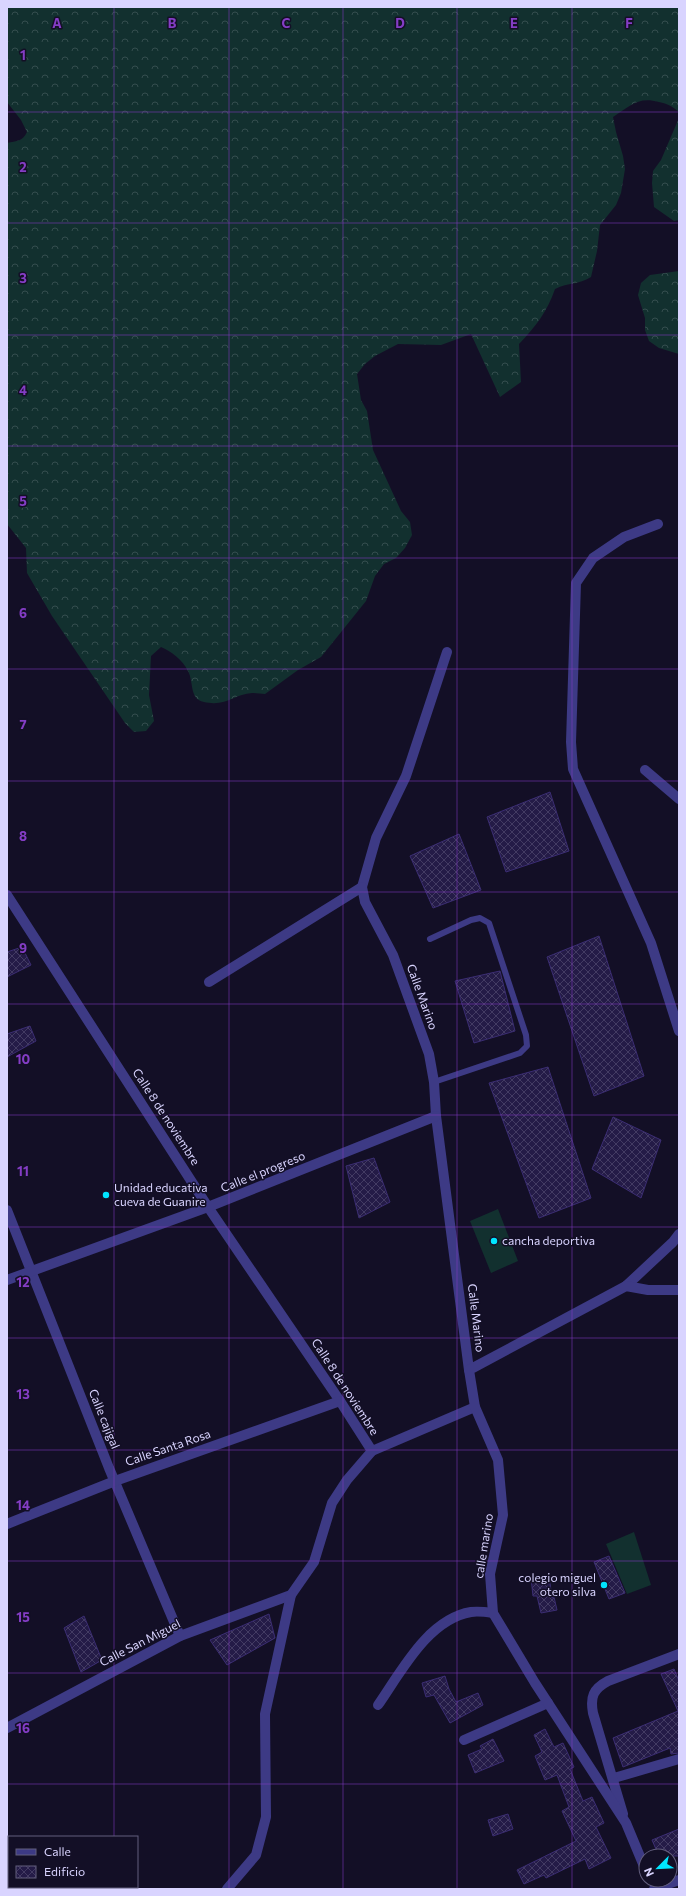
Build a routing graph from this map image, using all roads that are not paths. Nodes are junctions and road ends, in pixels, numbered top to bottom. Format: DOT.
graph roads {
  1 [pos="658,524"];
  2 [pos="447,652"];
  3 [pos="645,770"];
  4 [pos="679,799"];
  5 [pos="362,887"];
  6 [pos="7,895"];
  7 [pos="430,939"];
  8 [pos="209,982"];
  9 [pos="679,1031"];
  10 [pos="434,1082"];
  11 [pos="436,1116"];
  12 [pos="208,1207"];
  13 [pos="7,1210"];
  14 [pos="679,1234"];
  15 [pos="31,1271"];
  16 [pos="7,1280"];
  17 [pos="626,1286"];
  18 [pos="679,1290"];
  19 [pos="469,1370"];
  20 [pos="340,1401"];
  21 [pos="475,1407"];
  22 [pos="372,1451"];
  23 [pos="115,1481"];
  24 [pos="7,1524"];
  25 [pos="291,1595"];
  26 [pos="493,1613"];
  27 [pos="180,1636"];
  28 [pos="679,1654"];
  29 [pos="548,1703"];
  30 [pos="378,1705"];
  31 [pos="7,1728"];
  32 [pos="464,1740"];
  33 [pos="679,1759"];
  34 [pos="614,1778"];
  35 [pos="626,1823"];
  36 [pos="638,1852"];
  37 [pos="679,1880"];
  38 [pos="227,1889"];
  39 [pos="654,1889"];
  1 -- 9 [label="street"];
  2 -- 5 [label="street"];
  3 -- 4 [label="street"];
  5 -- 8 [label="street"];
  5 -- 10 [label="street, Calle Marino"];
  6 -- 12 [label="street, Calle 8 de noviembre"];
  7 -- 10 [label="lane"];
  10 -- 11 [label="street, Calle Marino"];
  11 -- 12 [label="street, Calle el progreso"];
  11 -- 19 [label="street, Calle Marino"];
  12 -- 15 [label="street, Calle el progreso"];
  12 -- 20 [label="street, Calle 8 de noviembre"];
  13 -- 15 [label="street, Calle cajigal"];
  14 -- 17 [label="street, calle marino"];
  15 -- 16 [label="street, Calle el progreso"];
  15 -- 23 [label="street, Calle cajigal"];
  17 -- 18 [label="street"];
  17 -- 19 [label="street, calle marino"];
  19 -- 21 [label="street, calle marino"];
  20 -- 22 [label="street, Calle 8 de noviembre"];
  20 -- 23 [label="street, Calle Santa Rosa"];
  21 -- 22 [label="street"];
  21 -- 26 [label="street, calle marino"];
  22 -- 25 [label="street"];
  23 -- 24 [label="street, Calle Santa Rosa"];
  23 -- 27 [label="street, Calle cajigal"];
  25 -- 27 [label="street, Calle San Miguel"];
  25 -- 38 [label="street"];
  26 -- 29 [label="street, calle marino"];
  26 -- 30 [label="street"];
  27 -- 31 [label="street, Calle San Miguel"];
  28 -- 34 [label="street"];
  29 -- 32 [label="street"];
  29 -- 35 [label="street, calle marino"];
  33 -- 34 [label="street"];
  34 -- 35 [label="street"];
  35 -- 36 [label="street, calle marino"];
  37 -- 39 [label="street"];
}
